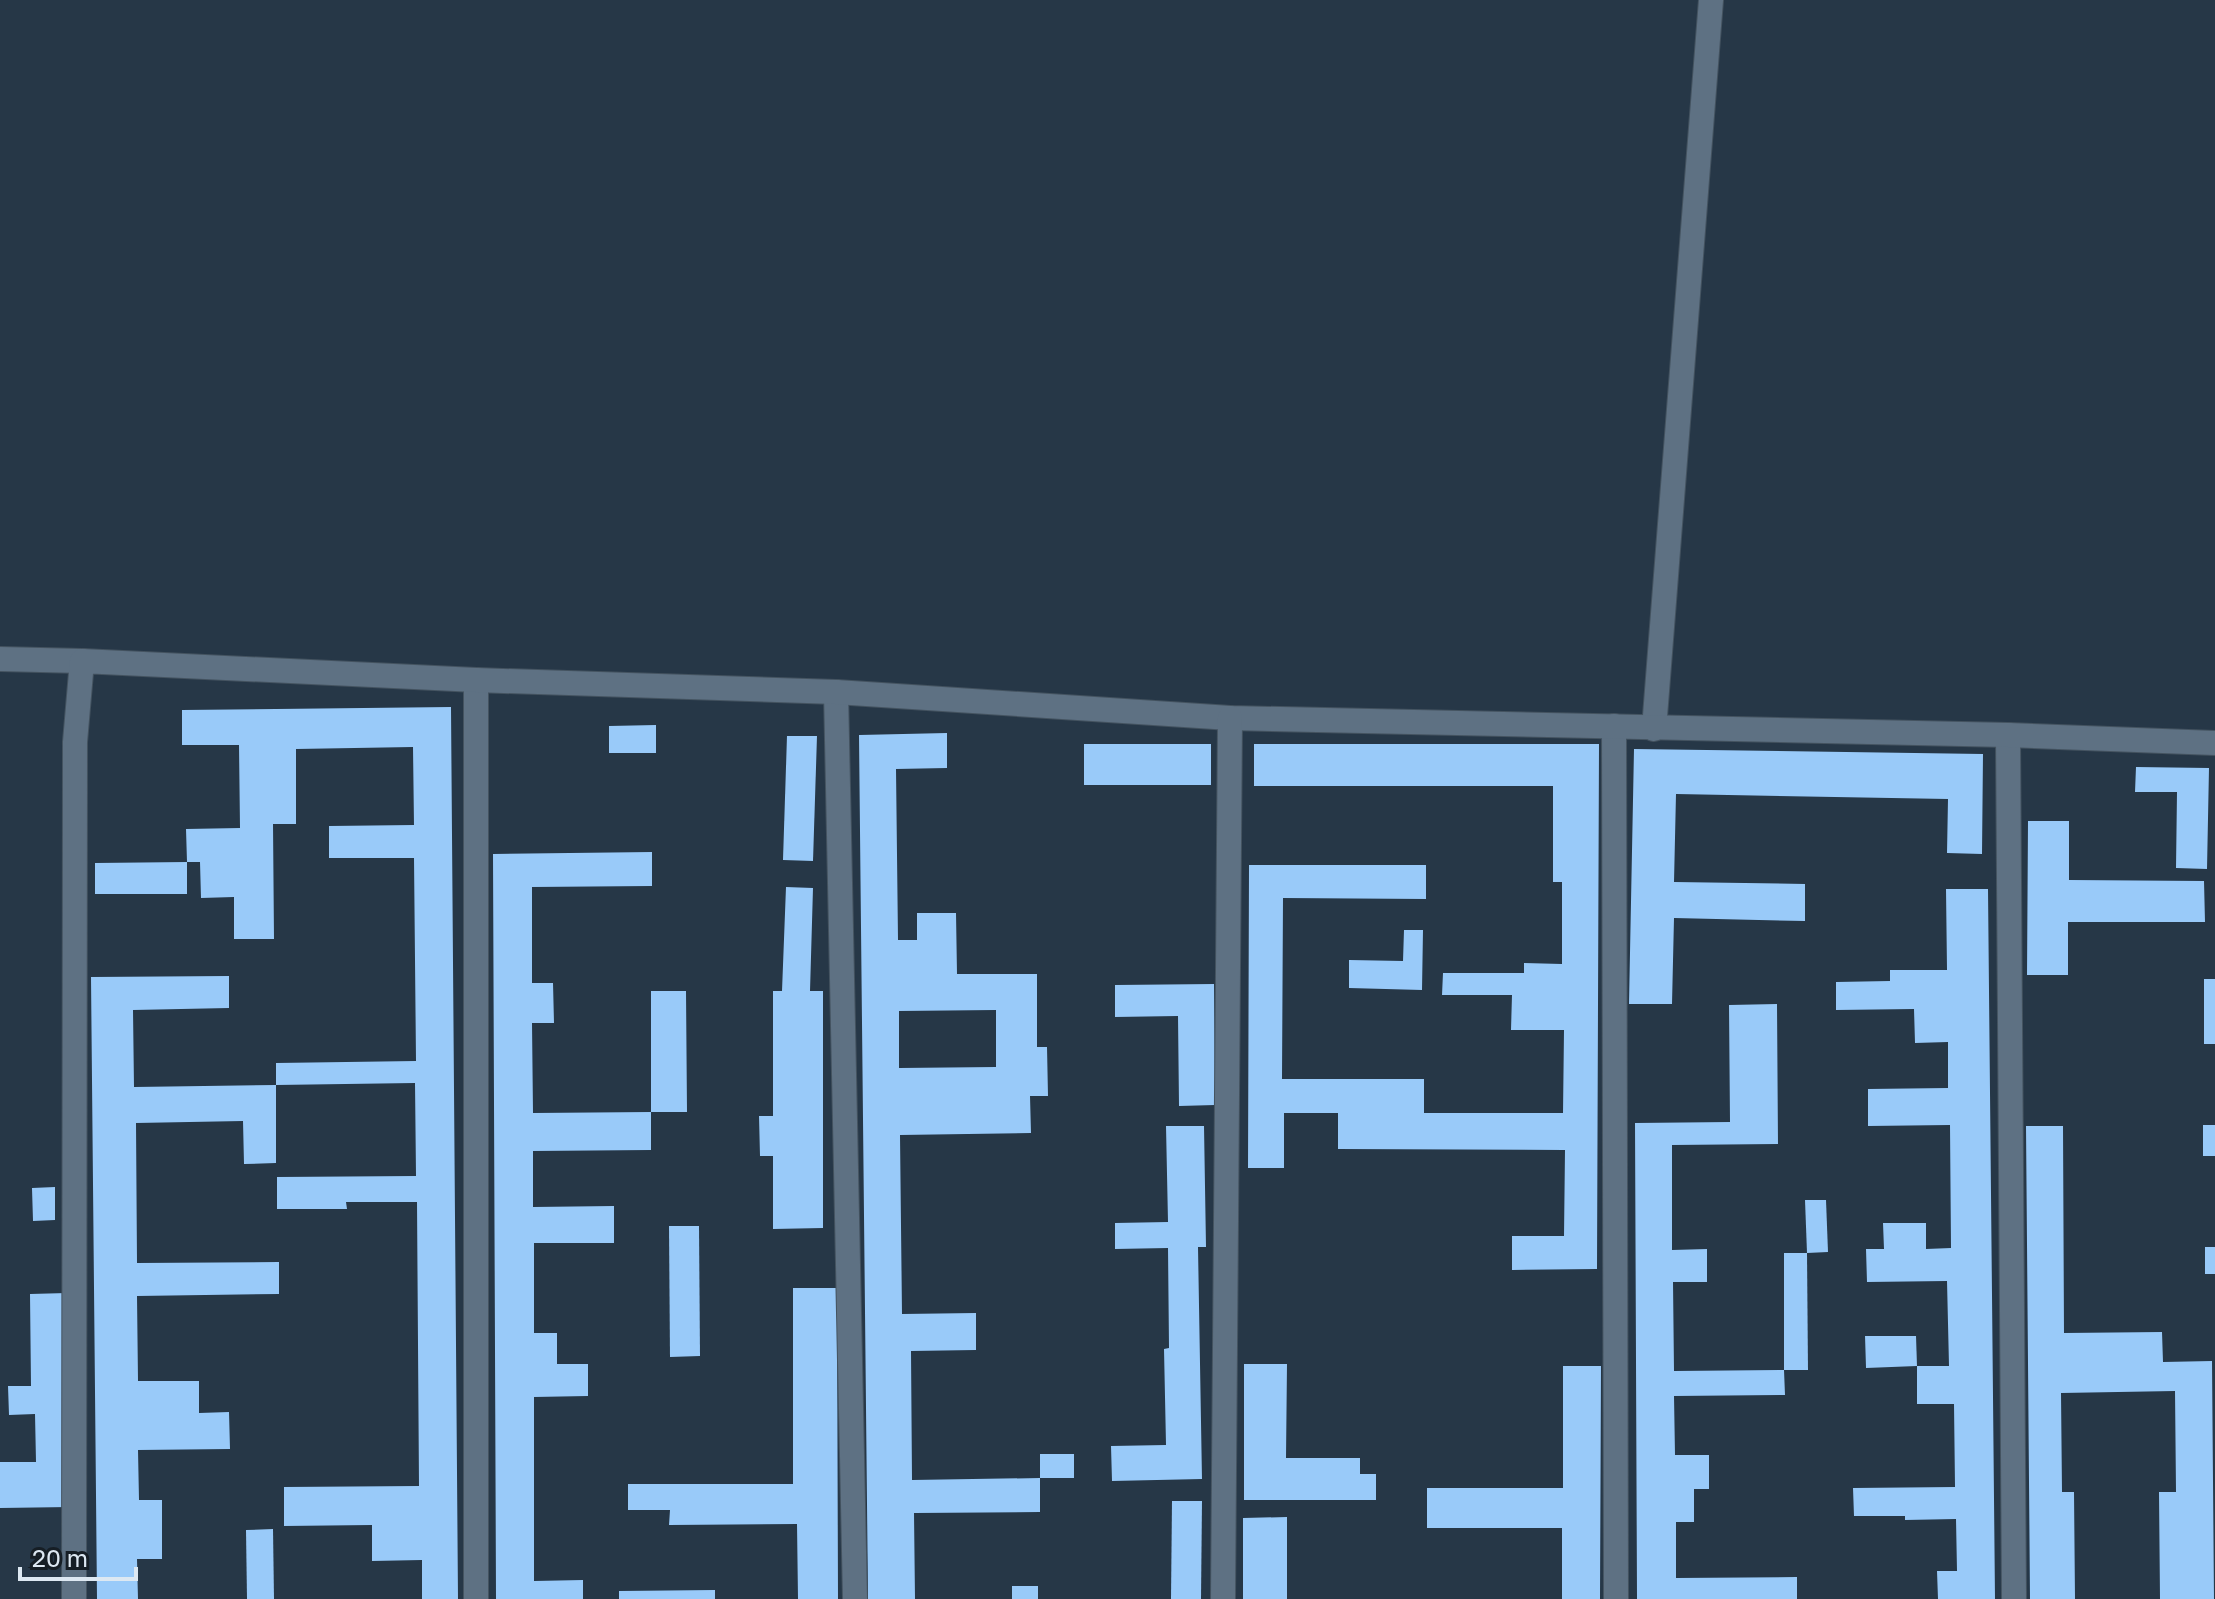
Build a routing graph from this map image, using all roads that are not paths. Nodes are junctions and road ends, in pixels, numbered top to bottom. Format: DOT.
graph roads {
  1 [pos="1711,0"];
  2 [pos="0,659"];
  3 [pos="82,661"];
  4 [pos="476,680"];
  5 [pos="836,692"];
  6 [pos="1230,718"];
  7 [pos="1614,726"];
  8 [pos="1654,729"];
  9 [pos="2008,735"];
  10 [pos="2215,743"];
  11 [pos="74,1599"];
  12 [pos="476,1599"];
  13 [pos="855,1599"];
  14 [pos="1223,1599"];
  15 [pos="1616,1599"];
  16 [pos="2014,1599"];
  1 -- 8 [label="street"];
  2 -- 3 [label="street"];
  3 -- 4 [label="street"];
  3 -- 11 [label="street"];
  4 -- 5 [label="street"];
  4 -- 12 [label="street"];
  5 -- 6 [label="street"];
  5 -- 13 [label="street"];
  6 -- 7 [label="street"];
  6 -- 14 [label="street"];
  7 -- 8 [label="street"];
  7 -- 15 [label="street"];
  8 -- 9 [label="street"];
  9 -- 10 [label="street"];
  9 -- 16 [label="street"];
}
